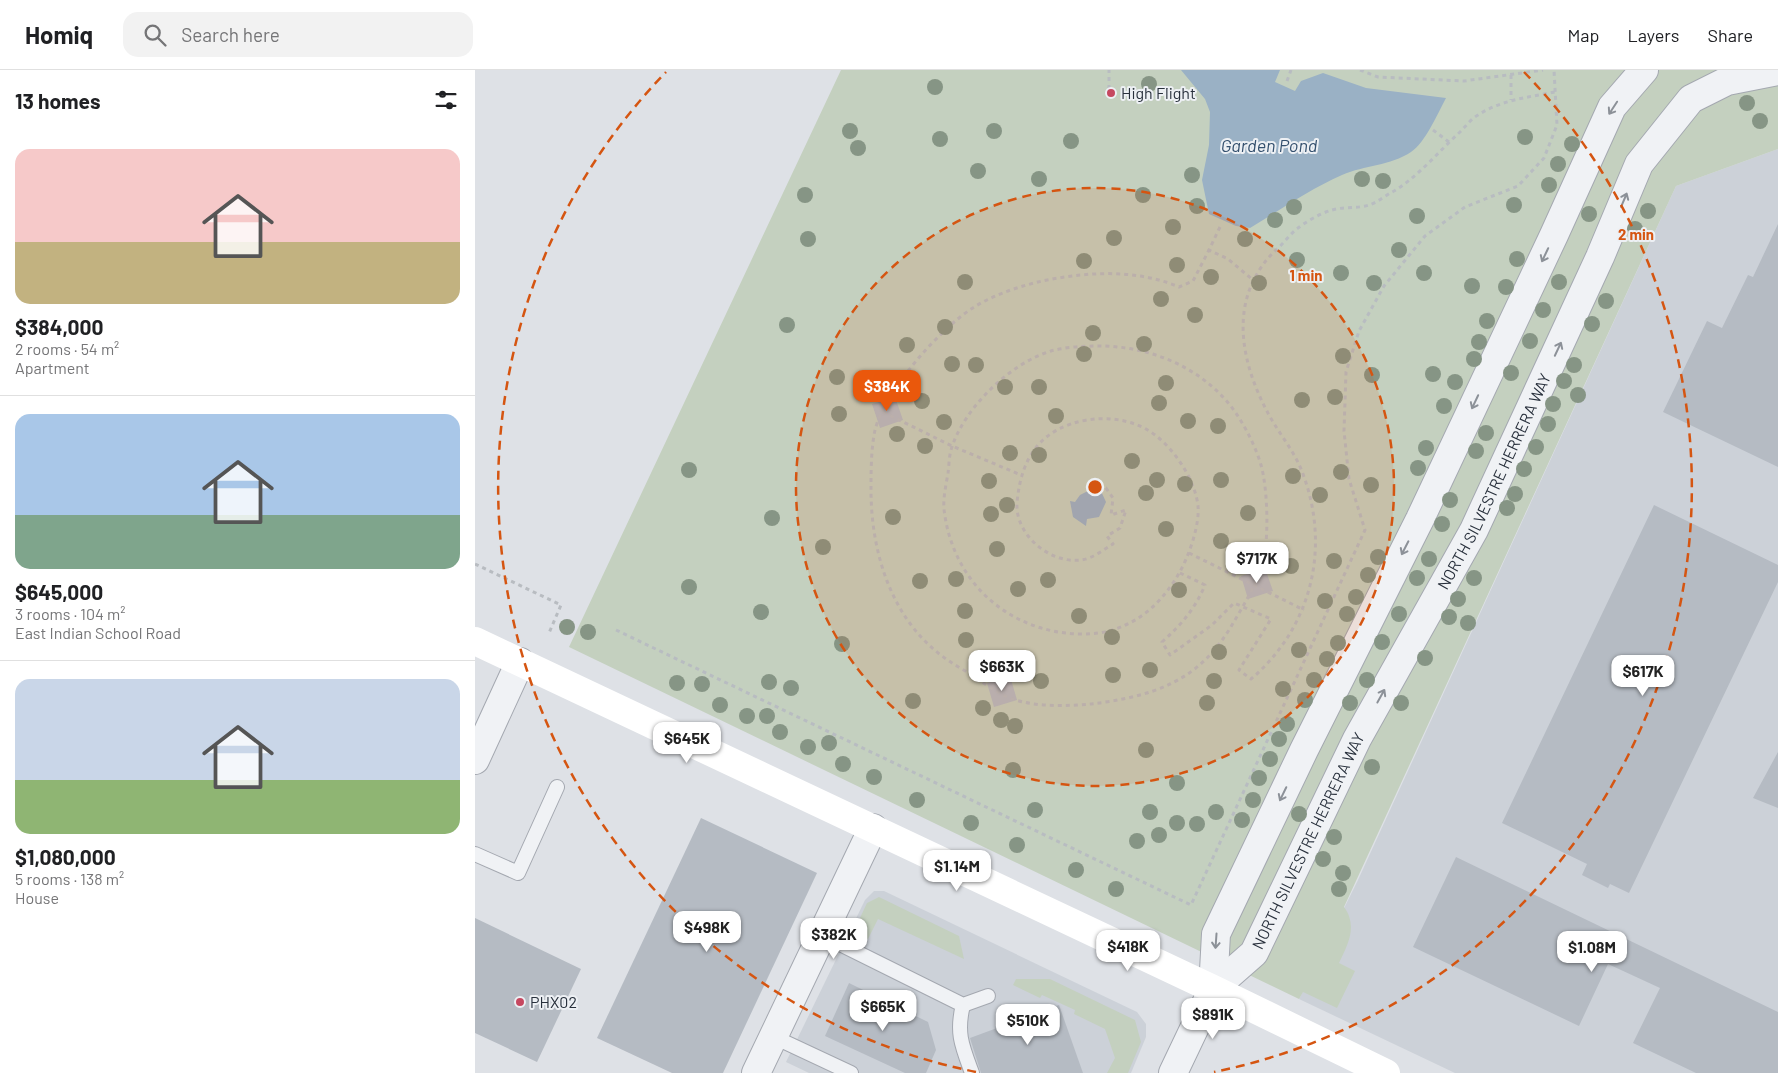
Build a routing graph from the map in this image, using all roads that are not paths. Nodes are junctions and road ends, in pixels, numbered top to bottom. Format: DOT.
graph roads {
  1 [pos="1643,70"];
  2 [pos="1778,70"];
  3 [pos="1725,75"];
  4 [pos="475,641"];
  5 [pos="520,662"];
  6 [pos="475,760"];
  7 [pos="557,787"];
  8 [pos="873,828"];
  9 [pos="475,854"];
  10 [pos="822,935"];
  11 [pos="1213,989"];
  12 [pos="988,996"];
  13 [pos="963,1005"];
  14 [pos="774,1037"];
  15 [pos="757,1073"];
  16 [pos="851,1073"];
  17 [pos="971,1073"];
  18 [pos="1173,1073"];
  19 [pos="1386,1073"];
  1 -- 11 [label="street, one-way"];
  2 -- 3 [label="street, NORTH SILVESTRE HERRERA WAY"];
  11 -- 3 [label="street, NORTH SILVESTRE HERRERA WAY, one-way"];
  4 -- 5 [label="main road"];
  5 -- 6 [label="street"];
  5 -- 8 [label="main road"];
  7 -- 9 [label="lane"];
  8 -- 10 [label="street"];
  8 -- 11 [label="main road"];
  10 -- 13 [label="lane"];
  10 -- 14 [label="street"];
  11 -- 18 [label="street"];
  11 -- 19 [label="main road"];
  12 -- 13 [label="lane"];
  13 -- 17 [label="lane"];
  14 -- 15 [label="street"];
  14 -- 16 [label="lane"];
}
